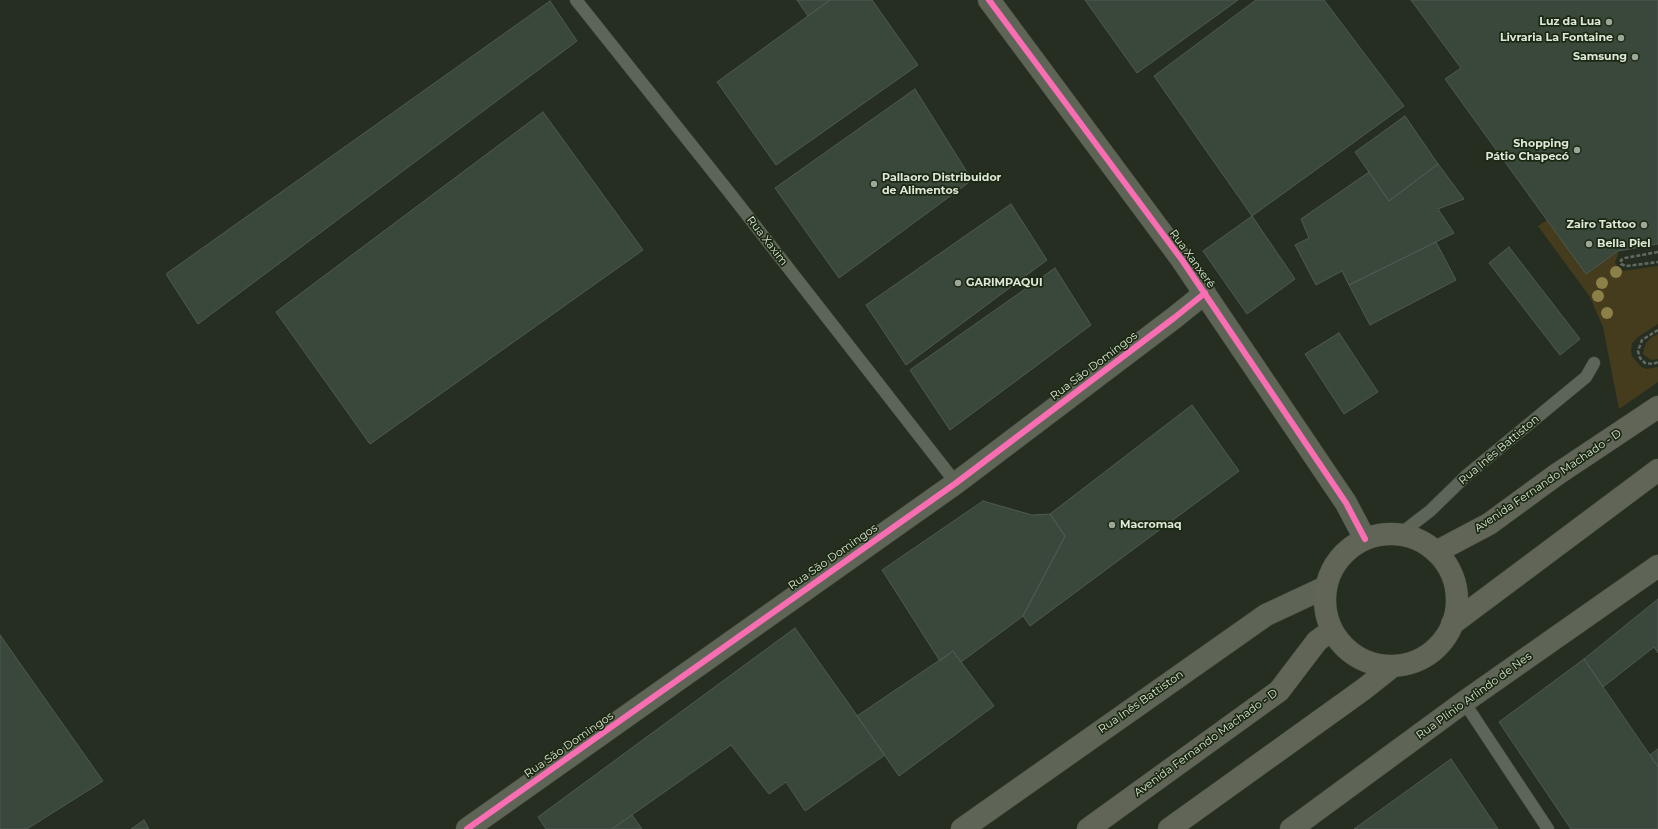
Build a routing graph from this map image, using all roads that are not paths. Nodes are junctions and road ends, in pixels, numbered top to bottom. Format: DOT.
graph roads {
  1 [pos="576,0"];
  2 [pos="989,0"];
  3 [pos="1205,293"];
  4 [pos="1594,363"];
  5 [pos="1658,407"];
  6 [pos="1658,470"];
  7 [pos="956,483"];
  8 [pos="1400,534"];
  9 [pos="1365,539"];
  10 [pos="1436,552"];
  11 [pos="1658,566"];
  12 [pos="1326,587"];
  13 [pos="1452,624"];
  14 [pos="1332,630"];
  15 [pos="1393,666"];
  16 [pos="1464,702"];
  17 [pos="467,829"];
  18 [pos="962,829"];
  19 [pos="1088,829"];
  20 [pos="1169,829"];
  21 [pos="1291,829"];
  22 [pos="1548,829"];
  1 -- 7 [label="lane, Rua Xaxim"];
  2 -- 3 [label="street, Rua Xanxerê"];
  3 -- 7 [label="street, Rua São Domingos"];
  3 -- 9 [label="street, Rua Xanxerê"];
  4 -- 8 [label="lane, Rua Inês Battiston"];
  5 -- 10 [label="main road, Avenida Fernando Machado - D"];
  6 -- 13 [label="main road"];
  7 -- 17 [label="street, Rua São Domingos"];
  8 -- 9 [label="main road"];
  8 -- 10 [label="main road"];
  9 -- 12 [label="main road"];
  10 -- 13 [label="main road"];
  11 -- 16 [label="street, Rua Plínio Arlindo de Nes"];
  12 -- 14 [label="main road"];
  12 -- 18 [label="street, Rua Inês Battiston"];
  13 -- 15 [label="main road"];
  14 -- 15 [label="main road"];
  14 -- 19 [label="main road, Avenida Fernando Machado - D"];
  15 -- 20 [label="main road"];
  16 -- 21 [label="street, Rua Plínio Arlindo de Nes"];
  16 -- 22 [label="lane"];
}
